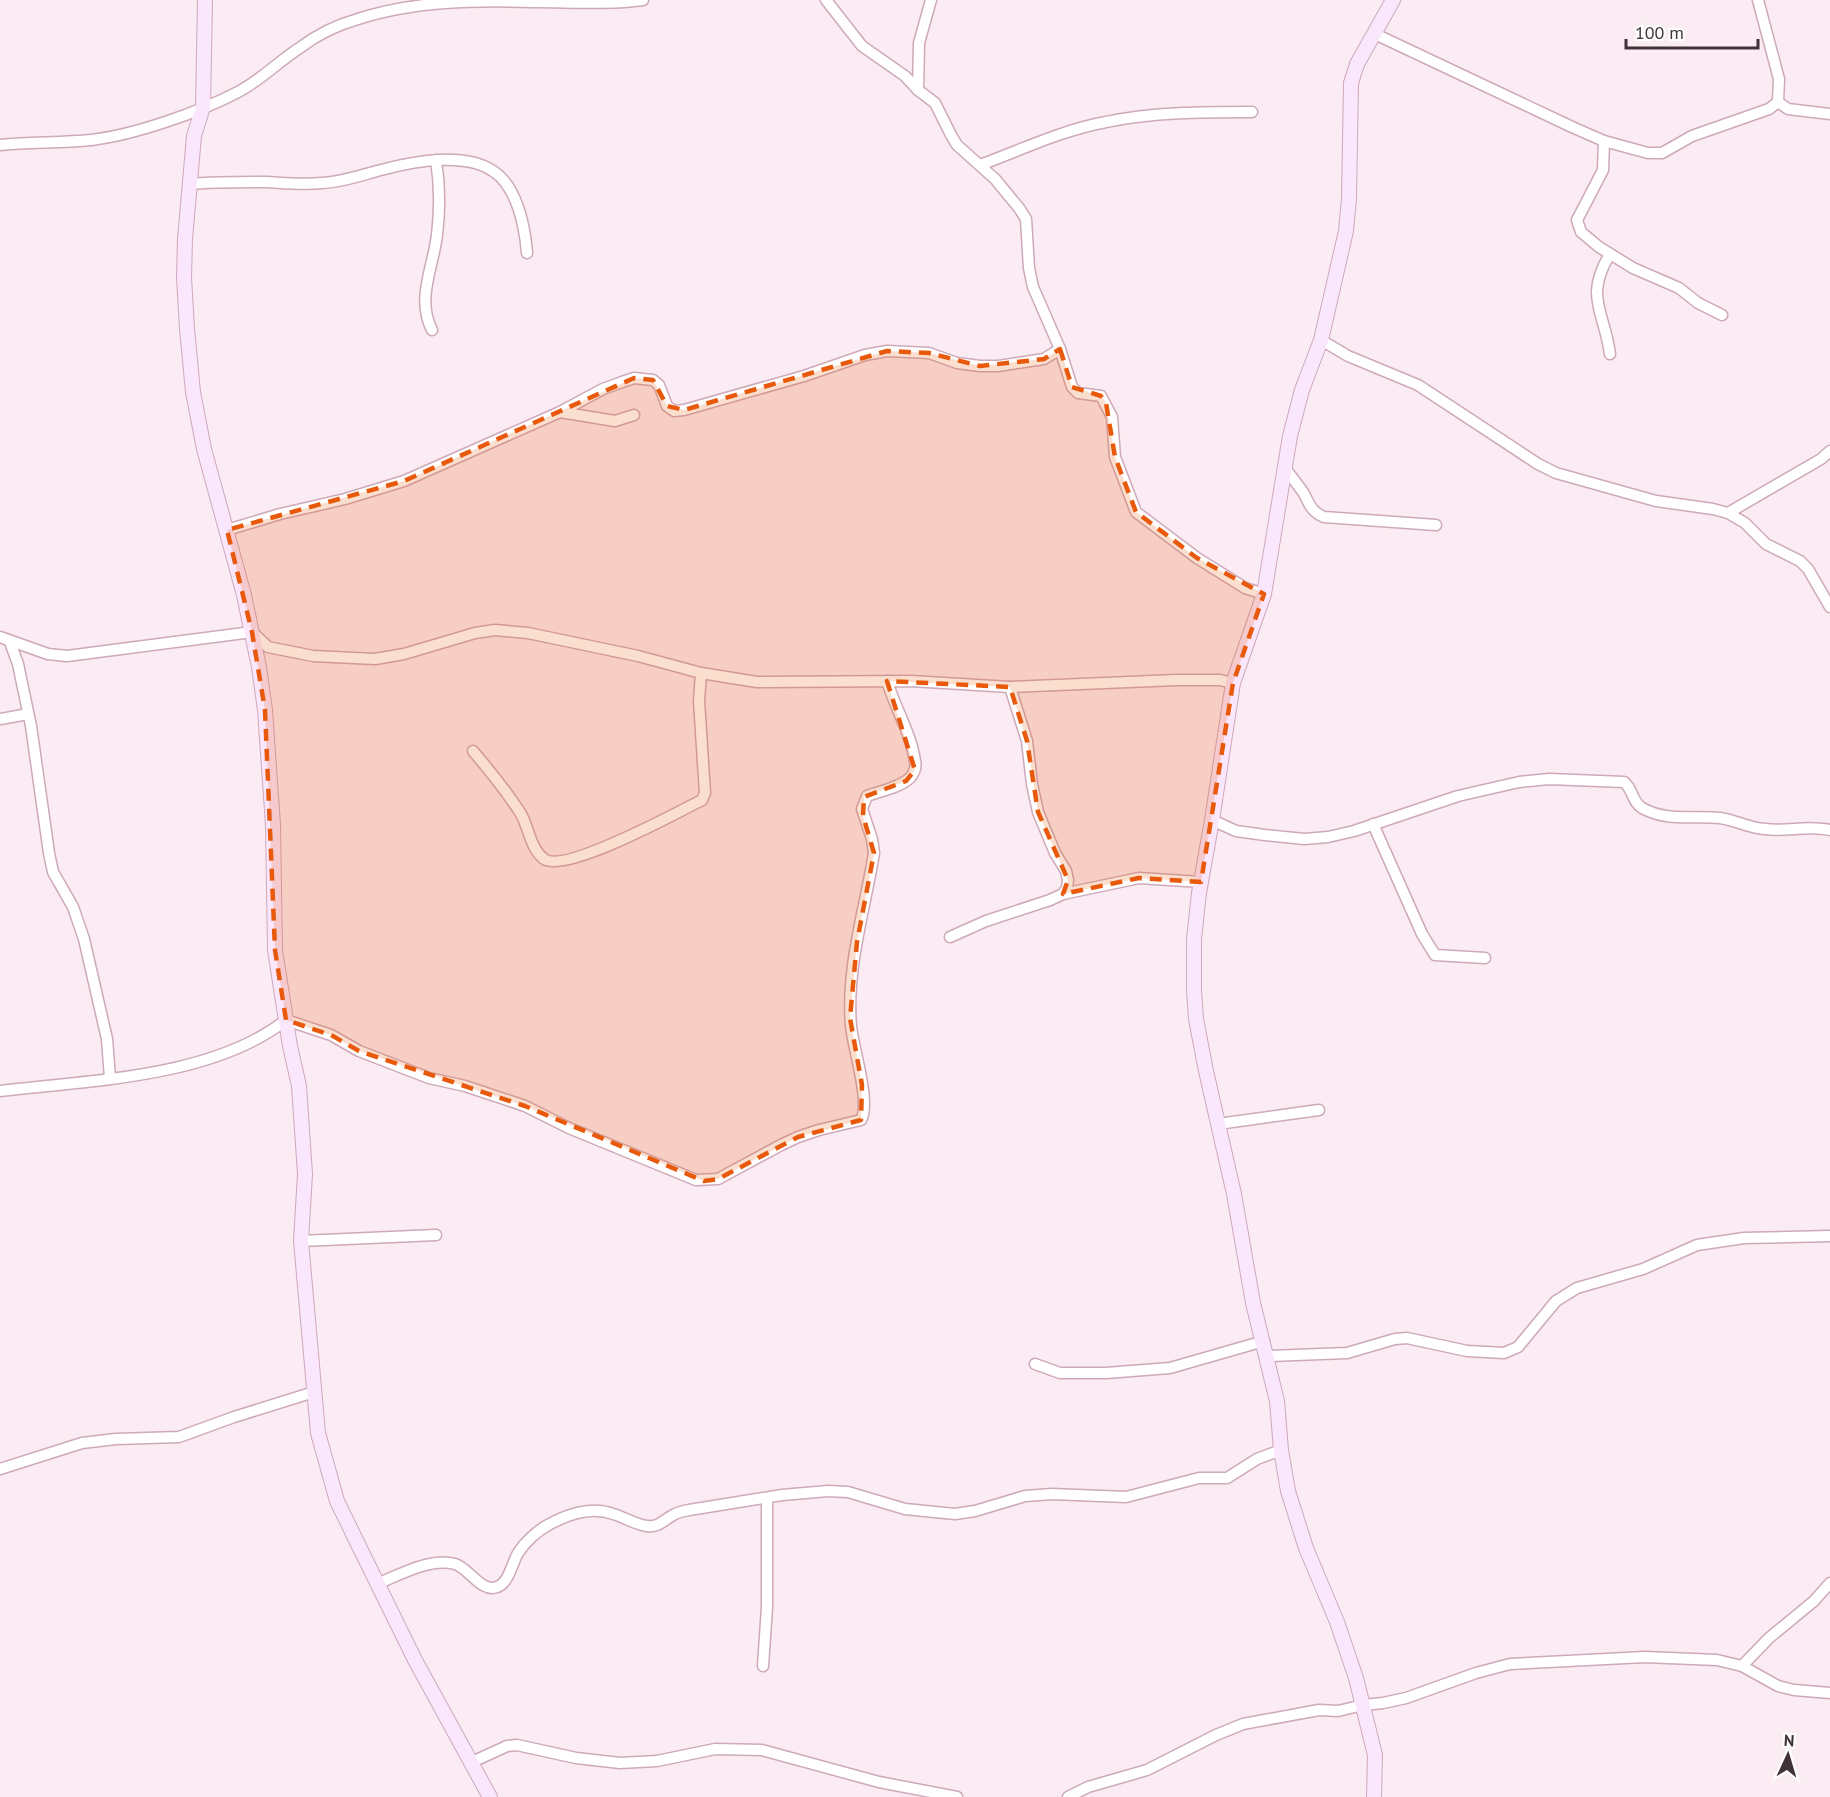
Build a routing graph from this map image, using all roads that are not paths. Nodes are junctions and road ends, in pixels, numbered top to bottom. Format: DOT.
graph roads {
  1 [pos="205,0"];
  2 [pos="643,0"];
  3 [pos="826,0"];
  4 [pos="931,0"];
  5 [pos="1393,0"];
  6 [pos="1758,0"];
  7 [pos="456,2"];
  8 [pos="1375,34"];
  9 [pos="918,90"];
  10 [pos="1778,102"];
  11 [pos="203,107"];
  12 [pos="1252,112"];
  13 [pos="1830,114"];
  14 [pos="1604,141"];
  15 [pos="0,145"];
  16 [pos="436,160"];
  17 [pos="980,165"];
  18 [pos="189,184"];
  19 [pos="527,253"];
  20 [pos="1610,254"];
  21 [pos="1722,315"];
  22 [pos="432,330"];
  23 [pos="1321,340"];
  24 [pos="1060,349"];
  25 [pos="1610,354"];
  26 [pos="560,412"];
  27 [pos="634,415"];
  28 [pos="1830,451"];
  29 [pos="1285,468"];
  30 [pos="1728,513"];
  31 [pos="1436,525"];
  32 [pos="226,530"];
  33 [pos="1264,594"];
  34 [pos="1830,607"];
  35 [pos="252,632"];
  36 [pos="5,640"];
  37 [pos="36,651"];
  38 [pos="18,664"];
  39 [pos="701,674"];
  40 [pos="887,681"];
  41 [pos="1233,683"];
  42 [pos="1010,687"];
  43 [pos="28,714"];
  44 [pos="0,719"];
  45 [pos="473,751"];
  46 [pos="1212,820"];
  47 [pos="1373,824"];
  48 [pos="1830,830"];
  49 [pos="1201,882"];
  50 [pos="1063,894"];
  51 [pos="950,937"];
  52 [pos="1485,958"];
  53 [pos="286,1020"];
  54 [pos="110,1078"];
  55 [pos="0,1091"];
  56 [pos="1319,1110"];
  57 [pos="1218,1124"];
  58 [pos="436,1235"];
  59 [pos="1830,1236"];
  60 [pos="301,1241"];
  61 [pos="1263,1341"];
  62 [pos="1268,1356"];
  63 [pos="1035,1365"];
  64 [pos="314,1392"];
  65 [pos="1281,1450"];
  66 [pos="0,1468"];
  67 [pos="766,1498"];
  68 [pos="1830,1583"];
  69 [pos="377,1584"];
  70 [pos="763,1666"];
  71 [pos="1742,1666"];
  72 [pos="1830,1693"];
  73 [pos="1363,1705"];
  74 [pos="472,1762"];
  75 [pos="952,1796"];
  76 [pos="490,1797"];
  77 [pos="1068,1797"];
  78 [pos="1374,1797"];
  1 -- 11 [label="street"];
  2 -- 7 [label="street"];
  3 -- 9 [label="street"];
  4 -- 9 [label="street"];
  5 -- 8 [label="street"];
  6 -- 10 [label="street"];
  7 -- 11 [label="street"];
  8 -- 14 [label="street"];
  8 -- 23 [label="street"];
  9 -- 17 [label="street"];
  10 -- 13 [label="street"];
  10 -- 14 [label="street"];
  11 -- 15 [label="street"];
  11 -- 18 [label="street"];
  12 -- 17 [label="street"];
  14 -- 20 [label="street"];
  16 -- 18 [label="street"];
  16 -- 19 [label="street"];
  16 -- 22 [label="street"];
  17 -- 24 [label="street"];
  18 -- 32 [label="street"];
  20 -- 21 [label="street"];
  20 -- 25 [label="street"];
  23 -- 29 [label="street"];
  23 -- 30 [label="street"];
  24 -- 26 [label="street"];
  24 -- 33 [label="street"];
  26 -- 27 [label="street"];
  26 -- 32 [label="street"];
  28 -- 30 [label="street"];
  29 -- 31 [label="street"];
  29 -- 33 [label="street"];
  30 -- 34 [label="street"];
  32 -- 35 [label="street"];
  33 -- 41 [label="street"];
  35 -- 37 [label="street"];
  35 -- 39 [label="street"];
  35 -- 53 [label="street"];
  36 -- 37 [label="street"];
  36 -- 38 [label="street"];
  37 -- 38 [label="street"];
  38 -- 43 [label="street"];
  39 -- 40 [label="street"];
  39 -- 45 [label="street"];
  40 -- 42 [label="street"];
  40 -- 53 [label="street"];
  41 -- 42 [label="street"];
  41 -- 46 [label="street"];
  42 -- 50 [label="street"];
  43 -- 44 [label="street"];
  43 -- 54 [label="street"];
  46 -- 47 [label="street"];
  46 -- 49 [label="street"];
  47 -- 48 [label="street"];
  47 -- 52 [label="street"];
  49 -- 50 [label="street"];
  49 -- 57 [label="street"];
  50 -- 51 [label="street"];
  53 -- 54 [label="street"];
  53 -- 60 [label="street"];
  54 -- 55 [label="street"];
  56 -- 57 [label="street"];
  57 -- 61 [label="street"];
  58 -- 60 [label="street"];
  59 -- 62 [label="street"];
  60 -- 64 [label="street"];
  61 -- 62 [label="street"];
  61 -- 63 [label="street"];
  62 -- 65 [label="street"];
  64 -- 66 [label="street"];
  64 -- 69 [label="street"];
  65 -- 67 [label="street"];
  65 -- 73 [label="street"];
  67 -- 69 [label="street"];
  67 -- 70 [label="street"];
  68 -- 71 [label="street"];
  69 -- 74 [label="street"];
  71 -- 72 [label="street"];
  71 -- 73 [label="street"];
  73 -- 77 [label="street"];
  73 -- 78 [label="street"];
  74 -- 75 [label="street"];
  74 -- 76 [label="street"];
}
